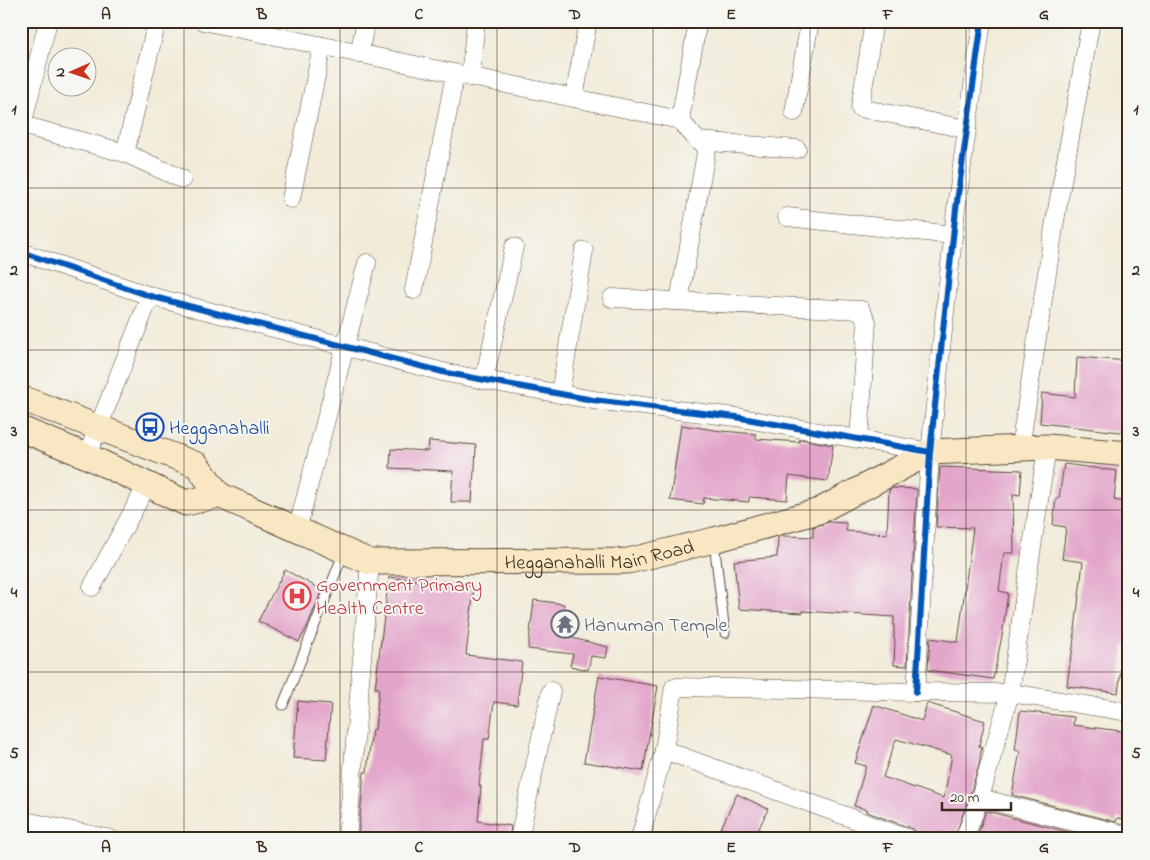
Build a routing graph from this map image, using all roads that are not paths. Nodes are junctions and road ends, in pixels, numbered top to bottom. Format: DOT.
graph roads {
  1 [pos="48,21"];
  2 [pos="157,21"];
  3 [pos="203,21"];
  4 [pos="366,21"];
  5 [pos="476,21"];
  6 [pos="588,21"];
  7 [pos="698,21"];
  8 [pos="810,21"];
  9 [pos="874,21"];
  10 [pos="982,21"];
  11 [pos="1091,21"];
  12 [pos="246,26"];
  13 [pos="322,46"];
  14 [pos="359,54"];
  15 [pos="462,75"];
  16 [pos="574,98"];
  17 [pos="794,112"];
  18 [pos="680,120"];
  19 [pos="22,125"];
  20 [pos="967,129"];
  21 [pos="708,142"];
  22 [pos="796,148"];
  23 [pos="125,152"];
  24 [pos="182,179"];
  25 [pos="291,199"];
  26 [pos="787,217"];
  27 [pos="953,235"];
  28 [pos="514,247"];
  29 [pos="584,251"];
  30 [pos="21,252"];
  31 [pos="367,263"];
  32 [pos="414,290"];
  33 [pos="150,296"];
  34 [pos="612,298"];
  35 [pos="679,301"];
  36 [pos="345,347"];
  37 [pos="484,380"];
  38 [pos="560,394"];
  39 [pos="21,398"];
  40 [pos="98,428"];
  41 [pos="21,429"];
  42 [pos="859,439"];
  43 [pos="1020,448"];
  44 [pos="1047,448"];
  45 [pos="930,452"];
  46 [pos="1129,454"];
  47 [pos="87,456"];
  48 [pos="147,485"];
  49 [pos="219,496"];
  50 [pos="297,530"];
  51 [pos="714,540"];
  52 [pos="344,551"];
  53 [pos="370,562"];
  54 [pos="92,588"];
  55 [pos="725,633"];
  56 [pos="551,691"];
  57 [pos="916,692"];
  58 [pos="1010,693"];
  59 [pos="283,705"];
  60 [pos="1129,712"];
  61 [pos="664,750"];
  62 [pos="980,798"];
  63 [pos="21,820"];
  64 [pos="1129,836"];
  65 [pos="111,839"];
  66 [pos="347,839"];
  67 [pos="519,839"];
  68 [pos="640,839"];
  69 [pos="909,839"];
  70 [pos="964,839"];
  1 -- 19 [label="street"];
  2 -- 23 [label="street"];
  3 -- 12 [label="street"];
  4 -- 14 [label="street"];
  5 -- 15 [label="street"];
  6 -- 16 [label="street"];
  7 -- 18 [label="street"];
  8 -- 17 [label="street"];
  9 -- 20 [label="street"];
  10 -- 20 [label="street"];
  11 -- 43 [label="street"];
  12 -- 13 [label="street"];
  13 -- 14 [label="street"];
  13 -- 25 [label="street"];
  14 -- 15 [label="street"];
  15 -- 16 [label="street"];
  15 -- 32 [label="street"];
  16 -- 18 [label="street"];
  18 -- 21 [label="street"];
  19 -- 23 [label="street"];
  20 -- 27 [label="street"];
  21 -- 22 [label="street"];
  21 -- 35 [label="street"];
  23 -- 24 [label="street"];
  26 -- 27 [label="street"];
  27 -- 45 [label="street"];
  28 -- 37 [label="street"];
  29 -- 38 [label="street"];
  30 -- 33 [label="street"];
  31 -- 36 [label="street"];
  33 -- 36 [label="street"];
  33 -- 40 [label="street"];
  34 -- 35 [label="street"];
  35 -- 42 [label="street"];
  36 -- 37 [label="street"];
  36 -- 50 [label="street"];
  37 -- 38 [label="street"];
  38 -- 42 [label="street"];
  39 -- 40 [label="main road"];
  40 -- 47 [label="street"];
  40 -- 49 [label="main road"];
  41 -- 47 [label="main road"];
  42 -- 45 [label="street"];
  43 -- 44 [label="main road, Hegganahalli Main Road"];
  43 -- 45 [label="main road, Hegganahalli Main Road"];
  44 -- 46 [label="main road, Hegganahalli Main Road"];
  44 -- 58 [label="street"];
  45 -- 51 [label="main road, Hegganahalli Main Road"];
  45 -- 57 [label="street"];
  47 -- 48 [label="main road"];
  48 -- 49 [label="main road"];
  48 -- 54 [label="street"];
  49 -- 50 [label="main road, Hegganahalli Main Road"];
  50 -- 52 [label="main road, Hegganahalli Main Road"];
  51 -- 53 [label="main road, Hegganahalli Main Road"];
  51 -- 55 [label="lane"];
  52 -- 53 [label="main road, Hegganahalli Main Road"];
  52 -- 59 [label="lane"];
  53 -- 66 [label="street"];
  56 -- 67 [label="street"];
  57 -- 58 [label="street"];
  57 -- 61 [label="street"];
  58 -- 60 [label="street"];
  58 -- 62 [label="street"];
  61 -- 68 [label="street"];
  61 -- 69 [label="street"];
  62 -- 64 [label="street"];
  62 -- 70 [label="street"];
  63 -- 65 [label="street"];
}
